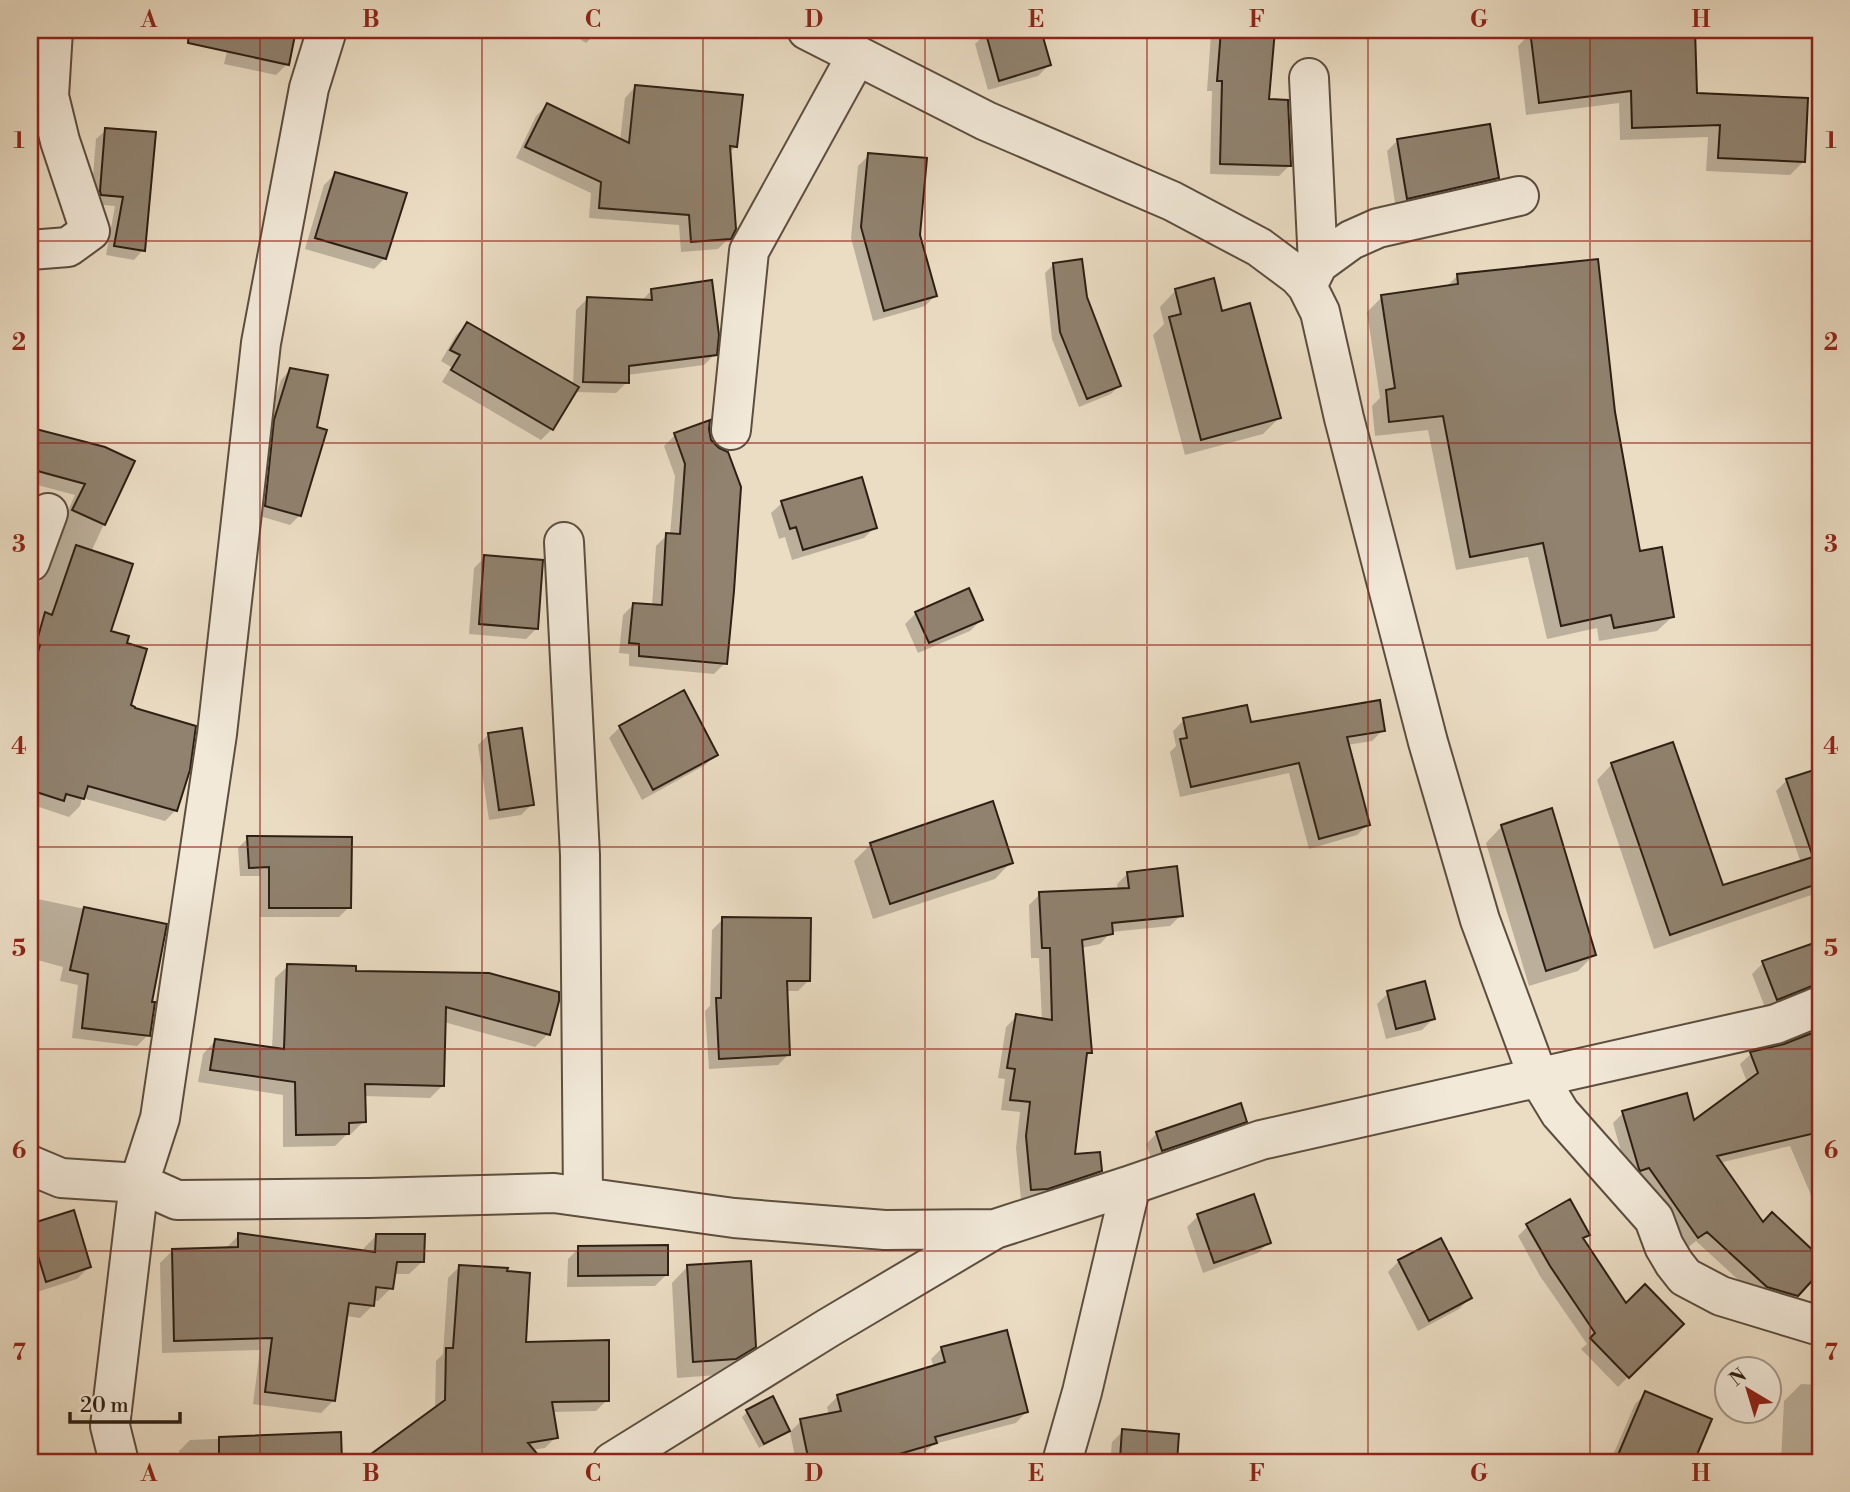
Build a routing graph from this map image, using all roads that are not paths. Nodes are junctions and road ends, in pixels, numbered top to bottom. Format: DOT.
graph roads {
  1 [pos="53,30"];
  2 [pos="327,30"];
  3 [pos="807,30"];
  4 [pos="857,55"];
  5 [pos="1309,78"];
  6 [pos="1519,196"];
  7 [pos="30,250"];
  8 [pos="1312,275"];
  9 [pos="732,430"];
  10 [pos="48,513"];
  11 [pos="564,542"];
  12 [pos="30,562"];
  13 [pos="1820,1006"];
  14 [pos="1538,1077"];
  15 [pos="30,1165"];
  16 [pos="139,1183"];
  17 [pos="1131,1185"];
  18 [pos="583,1197"];
  19 [pos="995,1229"];
  20 [pos="1820,1326"];
  21 [pos="118,1462"];
  22 [pos="612,1462"];
  23 [pos="1062,1462"];
  1 -- 7 [label="street"];
  2 -- 16 [label="street"];
  3 -- 4 [label="street"];
  4 -- 8 [label="street"];
  4 -- 9 [label="street"];
  5 -- 8 [label="street"];
  6 -- 8 [label="street"];
  8 -- 14 [label="street"];
  10 -- 12 [label="street"];
  11 -- 18 [label="street"];
  13 -- 14 [label="street"];
  14 -- 17 [label="street"];
  14 -- 20 [label="street"];
  15 -- 16 [label="street"];
  16 -- 18 [label="street"];
  16 -- 21 [label="street"];
  17 -- 19 [label="street"];
  17 -- 23 [label="street"];
  18 -- 19 [label="street"];
  19 -- 22 [label="street"];
}
